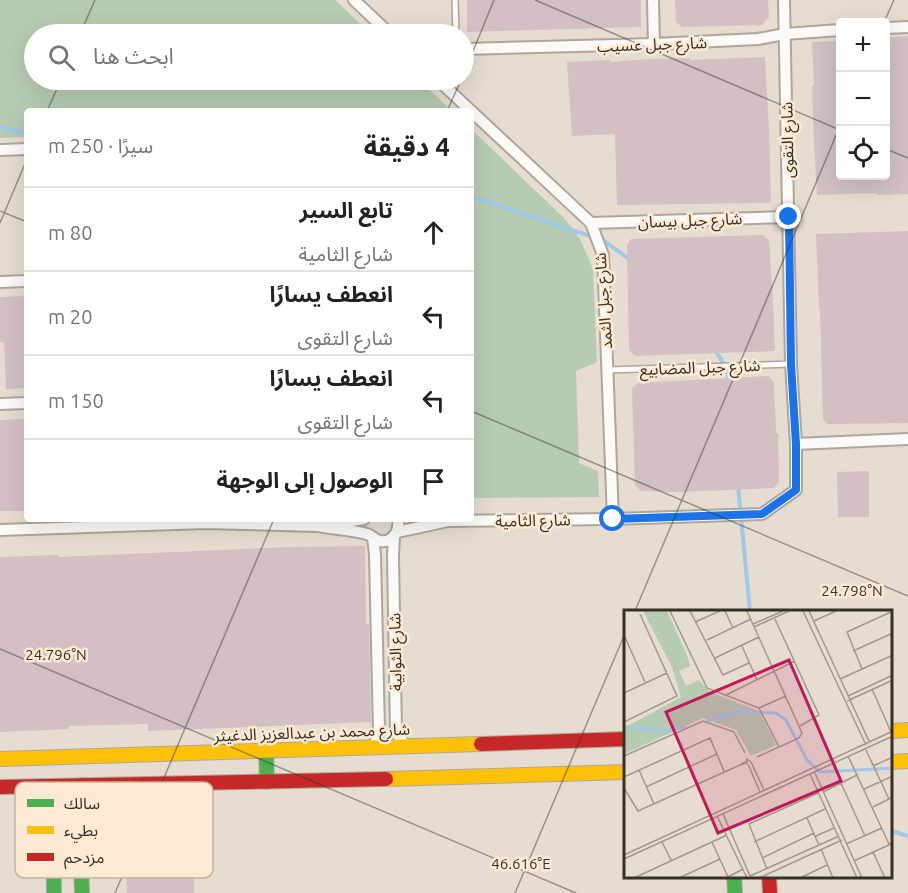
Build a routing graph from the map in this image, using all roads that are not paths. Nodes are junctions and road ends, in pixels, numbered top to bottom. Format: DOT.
graph roads {
  1 [pos="354,0"];
  2 [pos="455,0"];
  3 [pos="653,0"];
  4 [pos="784,0"];
  5 [pos="379,24"];
  6 [pos="456,24"];
  7 [pos="908,27"];
  8 [pos="890,28"];
  9 [pos="836,30"];
  10 [pos="785,34"];
  11 [pos="654,44"];
  12 [pos="474,49"];
  13 [pos="479,49"];
  14 [pos="474,52"];
  15 [pos="455,90"];
  16 [pos="474,108"];
  17 [pos="474,108"];
  18 [pos="24,149"];
  19 [pos="0,150"];
  20 [pos="789,217"];
  21 [pos="591,223"];
  22 [pos="24,281"];
  23 [pos="0,282"];
  24 [pos="791,364"];
  25 [pos="608,370"];
  26 [pos="24,403"];
  27 [pos="0,404"];
  28 [pos="908,439"];
  29 [pos="796,444"];
  30 [pos="762,514"];
  31 [pos="613,519"];
  32 [pos="474,520"];
  33 [pos="182,522"];
  34 [pos="228,522"];
  35 [pos="345,522"];
  36 [pos="365,522"];
  37 [pos="398,522"];
  38 [pos="435,522"];
  39 [pos="318,526"];
  40 [pos="0,530"];
  41 [pos="396,534"];
  42 [pos="371,536"];
  43 [pos="624,739"];
  44 [pos="406,746"];
  45 [pos="374,747"];
  46 [pos="266,750"];
  47 [pos="0,759"];
  48 [pos="908,761"];
  49 [pos="893,762"];
  50 [pos="624,772"];
  51 [pos="267,782"];
  52 [pos="213,783"];
  53 [pos="0,787"];
  54 [pos="15,787"];
  55 [pos="54,878"];
  56 [pos="82,878"];
  57 [pos="734,878"];
  58 [pos="769,878"];
  59 [pos="54,893"];
  60 [pos="82,893"];
  61 [pos="735,893"];
  62 [pos="770,893"];
  1 -- 5 [label="street"];
  2 -- 6 [label="lane"];
  3 -- 11 [label="street"];
  4 -- 10 [label="street, شارع التقوى"];
  7 -- 8 [label="street"];
  9 -- 10 [label="street, شارع جبل عسيب"];
  10 -- 11 [label="street, شارع جبل عسيب"];
  10 -- 20 [label="street, شارع التقوى"];
  11 -- 13 [label="street, شارع جبل عسيب"];
  12 -- 13 [label="street, شارع جبل عسيب"];
  13 -- 14 [label="street"];
  15 -- 17 [label="street, شارع جبل الثمد"];
  16 -- 21 [label="street, شارع جبل الثمد"];
  18 -- 19 [label="street"];
  20 -- 21 [label="street, شارع جبل بيسان"];
  20 -- 24 [label="street, شارع التقوى"];
  21 -- 25 [label="street, شارع جبل الثمد"];
  22 -- 23 [label="street"];
  24 -- 25 [label="lane, شارع جبل المضابيع"];
  24 -- 29 [label="street, شارع التقوى"];
  25 -- 31 [label="street, شارع جبل الثمد"];
  26 -- 27 [label="street"];
  28 -- 29 [label="street"];
  29 -- 30 [label="street, شارع التقوى"];
  30 -- 31 [label="street, شارع الثامية"];
  31 -- 32 [label="street, شارع الثامية"];
  33 -- 40 [label="street"];
  34 -- 39 [label="street"];
  35 -- 39 [label="street"];
  36 -- 42 [label="street, شارع الثوابية"];
  37 -- 41 [label="street, شارع الثوابية"];
  38 -- 41 [label="street, شارع الثامية"];
  39 -- 42 [label="street, شارع الثامية"];
  41 -- 42 [label="street, شارع الثامية"];
  41 -- 44 [label="street, شارع الثوابية"];
  42 -- 45 [label="street, شارع الثوابية"];
  43 -- 44 [label="street, شارع محمد بن عبدالعزيز الدغيثر"];
  44 -- 45 [label="street, شارع محمد بن عبدالعزيز الدغيثر"];
  45 -- 46 [label="street, شارع محمد بن عبدالعزيز الدغيثر"];
  46 -- 47 [label="street, شارع محمد بن عبدالعزيز الدغيثر"];
  46 -- 51 [label="street"];
  48 -- 49 [label="street"];
  50 -- 51 [label="street"];
  51 -- 52 [label="street"];
  53 -- 54 [label="street"];
  55 -- 59 [label="street"];
  56 -- 60 [label="street"];
  57 -- 61 [label="street"];
  58 -- 62 [label="street"];
}
